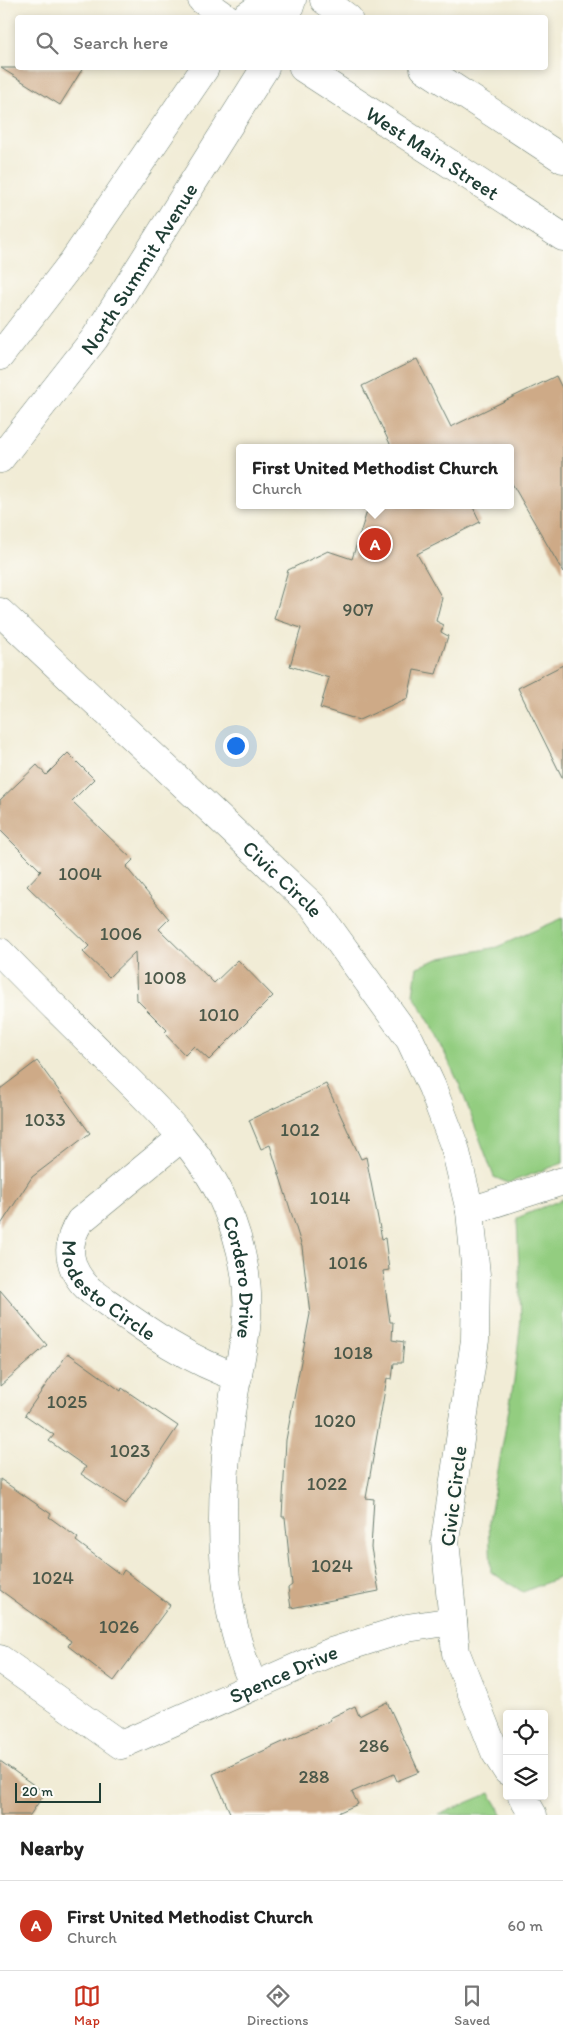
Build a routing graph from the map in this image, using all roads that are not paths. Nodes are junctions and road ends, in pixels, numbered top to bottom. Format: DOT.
graph roads {
  1 [pos="202,0"];
  2 [pos="270,0"];
  3 [pos="292,0"];
  4 [pos="324,0"];
  5 [pos="224,15"];
  6 [pos="248,15"];
  7 [pos="287,15"];
  8 [pos="344,15"];
  9 [pos="204,70"];
  10 [pos="264,70"];
  11 [pos="306,70"];
  12 [pos="427,70"];
  13 [pos="563,160"];
  14 [pos="563,237"];
  15 [pos="0,356"];
  16 [pos="0,459"];
  17 [pos="0,612"];
  18 [pos="0,952"];
  19 [pos="180,1138"];
  20 [pos="563,1181"];
  21 [pos="470,1211"];
  22 [pos="238,1377"];
  23 [pos="453,1621"];
  24 [pos="0,1660"];
  25 [pos="254,1686"];
  26 [pos="503,1765"];
  27 [pos="524,1800"];
  28 [pos="533,1815"];
  1 -- 5 [label="street"];
  2 -- 6 [label="street"];
  3 -- 7 [label="street"];
  4 -- 8 [label="street"];
  9 -- 15 [label="street"];
  10 -- 16 [label="street, North Summit Avenue"];
  11 -- 14 [label="street, West Main Street"];
  12 -- 13 [label="street"];
  17 -- 21 [label="street, Civic Circle"];
  18 -- 19 [label="street, Cordero Drive"];
  19 -- 22 [label="street, Cordero Drive"];
  19 -- 22 [label="street, Modesto Circle"];
  20 -- 21 [label="street"];
  21 -- 23 [label="street, Civic Circle"];
  22 -- 25 [label="street, Cordero Drive"];
  23 -- 25 [label="street, Spence Drive"];
  23 -- 26 [label="street, Civic Circle"];
  24 -- 25 [label="street, Spence Drive"];
  27 -- 28 [label="street"];
}
